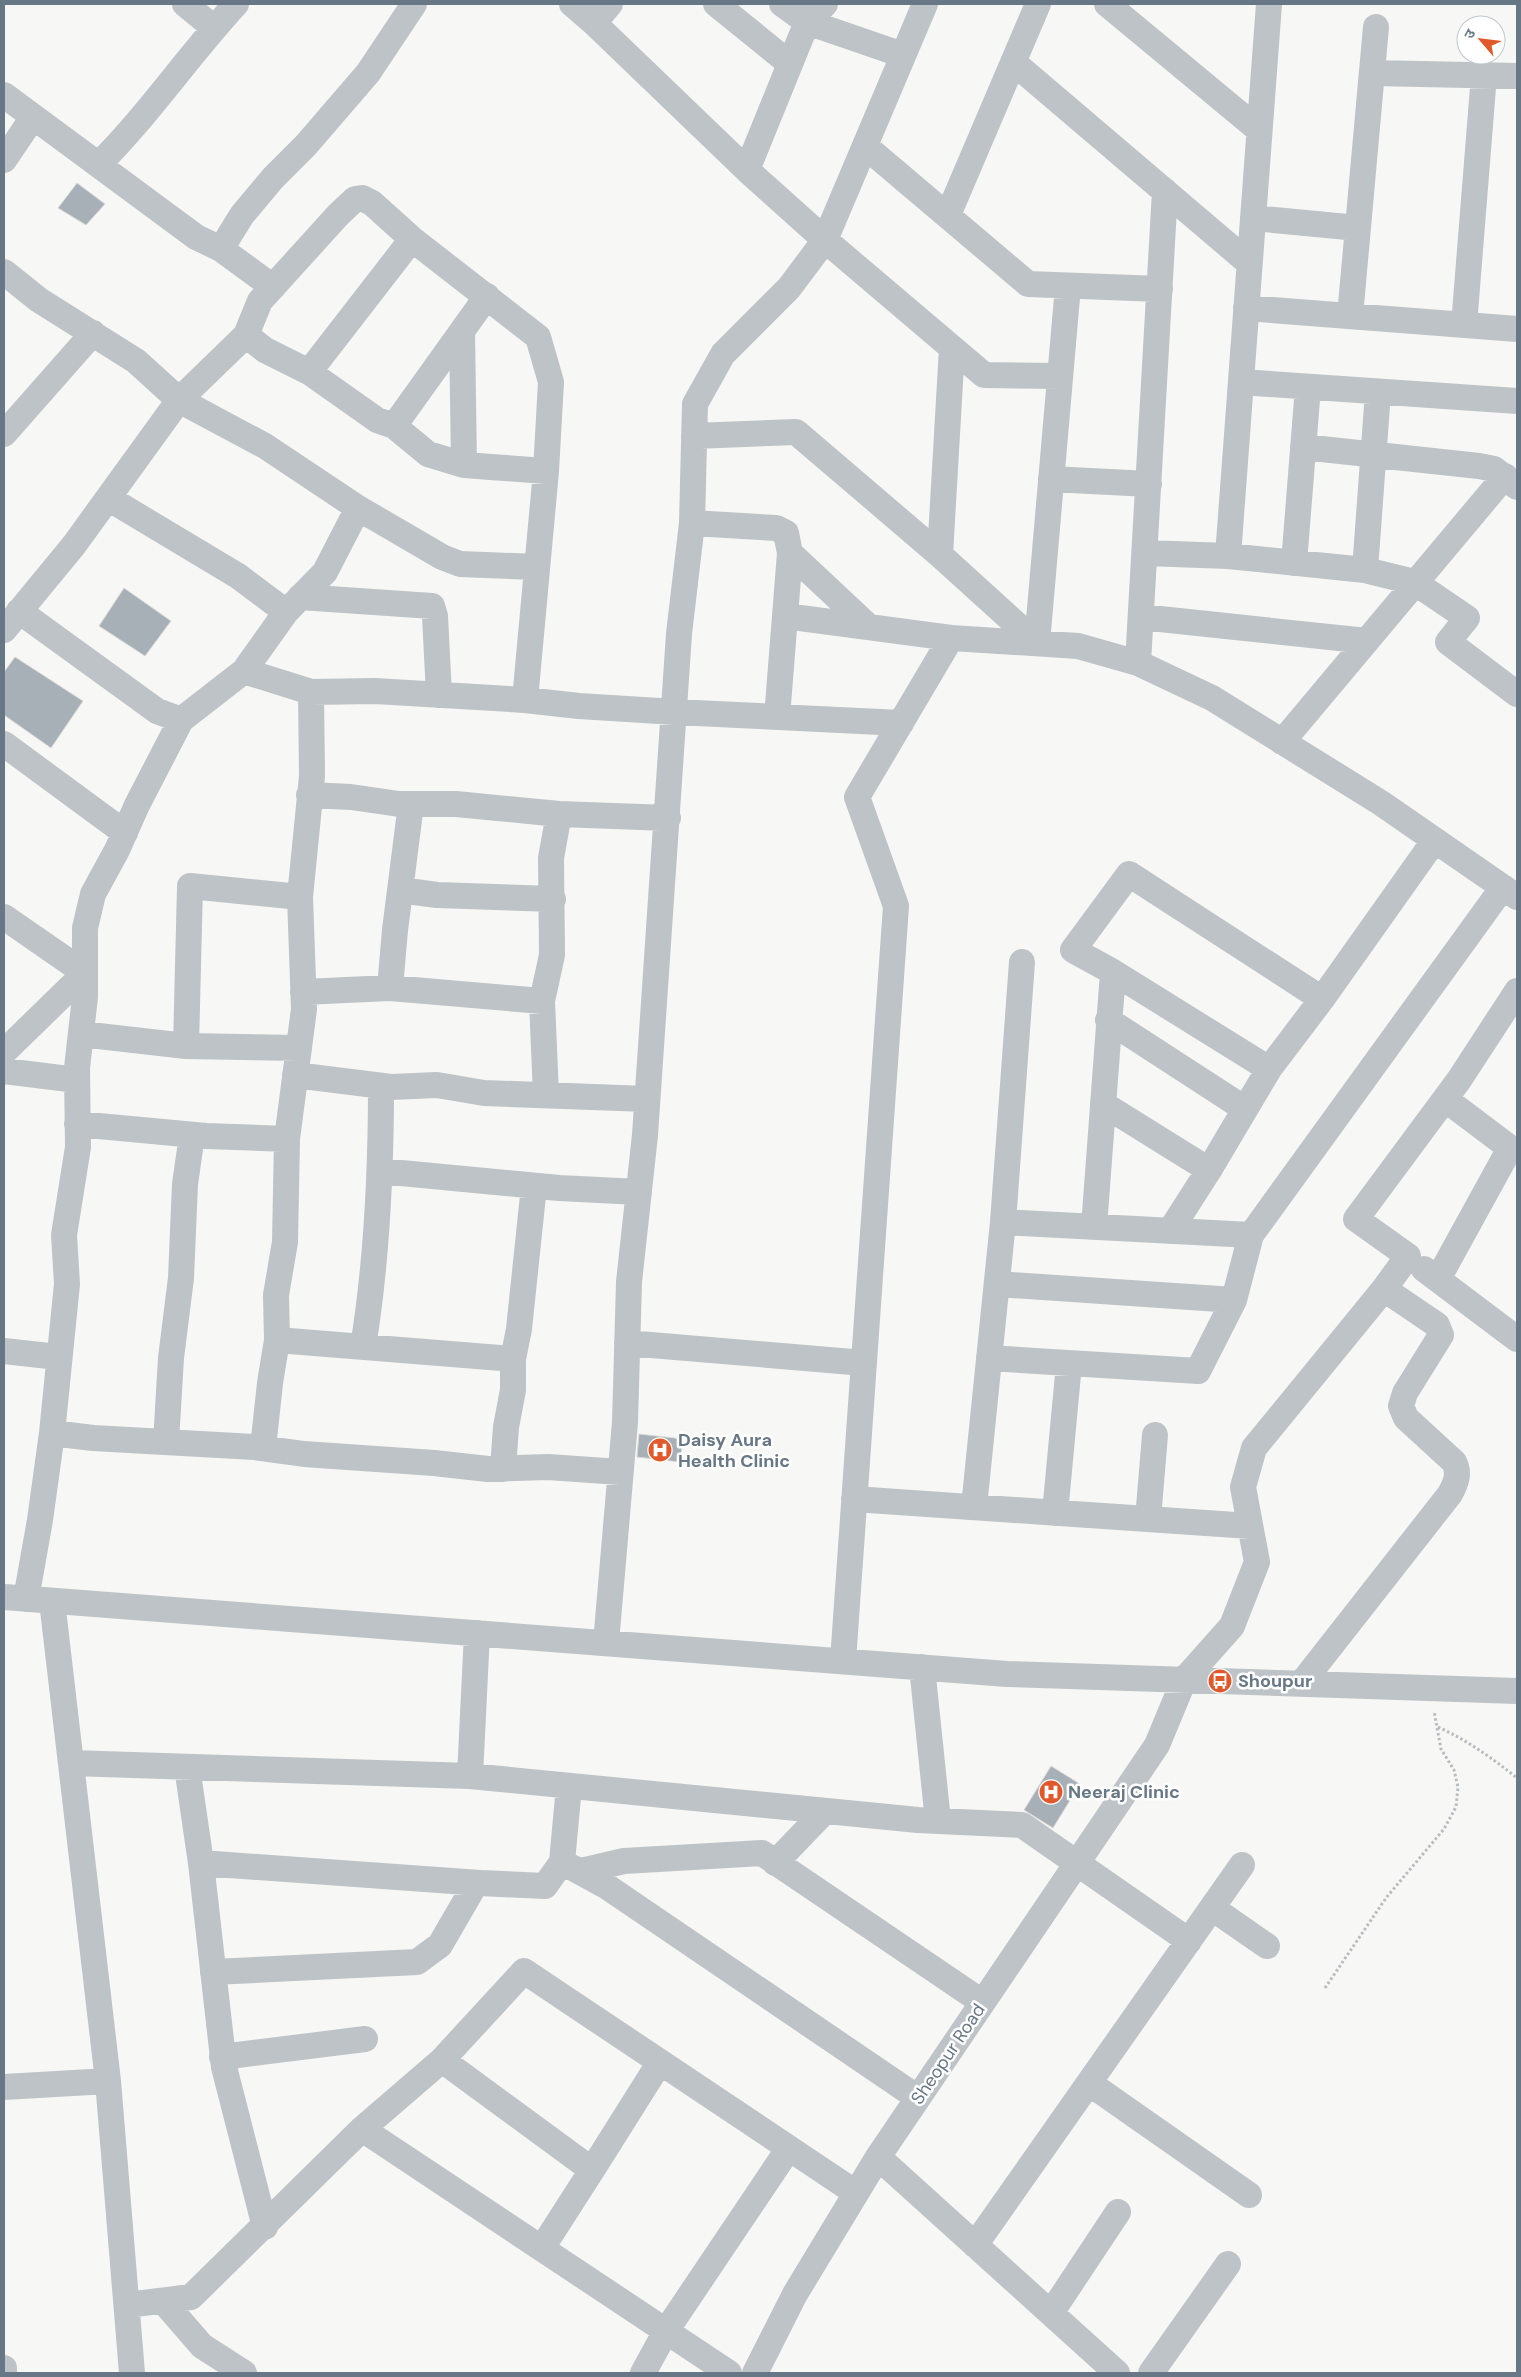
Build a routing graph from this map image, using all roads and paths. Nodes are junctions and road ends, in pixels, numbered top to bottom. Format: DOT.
graph roads {
  1 [pos="185,4"];
  2 [pos="236,4"];
  3 [pos="414,4"];
  4 [pos="572,4"];
  5 [pos="610,4"];
  6 [pos="716,4"];
  7 [pos="782,4"];
  8 [pos="826,4"];
  9 [pos="925,4"];
  10 [pos="1038,4"];
  11 [pos="1107,4"];
  12 [pos="1265,6"];
  13 [pos="807,22"];
  14 [pos="594,23"];
  15 [pos="1376,27"];
  16 [pos="214,28"];
  17 [pos="903,55"];
  18 [pos="1014,62"];
  19 [pos="789,63"];
  20 [pos="1372,72"];
  21 [pos="1484,75"];
  22 [pos="1517,76"];
  23 [pos="4,95"];
  24 [pos="33,117"];
  25 [pos="1259,130"];
  26 [pos="865,146"];
  27 [pos="4,160"];
  28 [pos="99,164"];
  29 [pos="747,170"];
  30 [pos="1165,191"];
  31 [pos="948,215"];
  32 [pos="1252,218"];
  33 [pos="1358,228"];
  34 [pos="412,239"];
  35 [pos="825,240"];
  36 [pos="221,250"];
  37 [pos="1249,263"];
  38 [pos="4,272"];
  39 [pos="1068,286"];
  40 [pos="273,287"];
  41 [pos="1160,289"];
  42 [pos="487,296"];
  43 [pos="1246,308"];
  44 [pos="1350,316"];
  45 [pos="1464,325"];
  46 [pos="1517,329"];
  47 [pos="462,331"];
  48 [pos="93,333"];
  49 [pos="246,335"];
  50 [pos="952,348"];
  51 [pos="309,372"];
  52 [pos="1060,376"];
  53 [pos="1241,382"];
  54 [pos="1308,387"];
  55 [pos="1378,392"];
  56 [pos="179,400"];
  57 [pos="1517,401"];
  58 [pos="394,426"];
  59 [pos="4,434"];
  60 [pos="694,436"];
  61 [pos="1303,447"];
  62 [pos="1374,454"];
  63 [pos="464,465"];
  64 [pos="546,471"];
  65 [pos="1051,479"];
  66 [pos="1511,482"];
  67 [pos="1149,484"];
  68 [pos="108,498"];
  69 [pos="358,508"];
  70 [pos="692,523"];
  71 [pos="790,552"];
  72 [pos="1146,553"];
  73 [pos="940,555"];
  74 [pos="1228,556"];
  75 [pos="1294,563"];
  76 [pos="537,567"];
  77 [pos="1365,570"];
  78 [pos="1414,582"];
  79 [pos="293,604"];
  80 [pos="785,616"];
  81 [pos="1141,617"];
  82 [pos="12,620"];
  83 [pos="869,627"];
  84 [pos="951,638"];
  85 [pos="1367,641"];
  86 [pos="1038,643"];
  87 [pos="1138,663"];
  88 [pos="244,670"];
  89 [pos="311,692"];
  90 [pos="1517,694"];
  91 [pos="439,695"];
  92 [pos="525,700"];
  93 [pos="674,712"];
  94 [pos="777,717"];
  95 [pos="181,720"];
  96 [pos="901,723"];
  97 [pos="1282,742"];
  98 [pos="4,744"];
  99 [pos="310,795"];
  100 [pos="411,804"];
  101 [pos="559,814"];
  102 [pos="668,818"];
  103 [pos="125,833"];
  104 [pos="1434,841"];
  105 [pos="400,890"];
  106 [pos="1510,892"];
  107 [pos="300,897"];
  108 [pos="553,899"];
  109 [pos="4,918"];
  110 [pos="1022,962"];
  111 [pos="1113,972"];
  112 [pos="85,973"];
  113 [pos="390,988"];
  114 [pos="1517,991"];
  115 [pos="303,992"];
  116 [pos="1322,999"];
  117 [pos="542,1001"];
  118 [pos="1108,1020"];
  119 [pos="81,1034"];
  120 [pos="186,1046"];
  121 [pos="298,1048"];
  122 [pos="4,1052"];
  123 [pos="1269,1069"];
  124 [pos="4,1071"];
  125 [pos="295,1075"];
  126 [pos="78,1080"];
  127 [pos="381,1086"];
  128 [pos="546,1094"];
  129 [pos="647,1099"];
  130 [pos="1445,1099"];
  131 [pos="1103,1104"];
  132 [pos="1245,1109"];
  133 [pos="78,1124"];
  134 [pos="192,1135"];
  135 [pos="287,1138"];
  136 [pos="1514,1151"];
  137 [pos="1209,1170"];
  138 [pos="380,1171"];
  139 [pos="534,1186"];
  140 [pos="638,1192"];
  141 [pos="1003,1222"];
  142 [pos="1094,1227"];
  143 [pos="1170,1231"];
  144 [pos="1252,1235"];
  145 [pos="1408,1256"];
  146 [pos="1438,1279"];
  147 [pos="997,1284"];
  148 [pos="1384,1289"];
  149 [pos="1234,1300"];
  150 [pos="1517,1339"];
  151 [pos="277,1340"];
  152 [pos="627,1343"];
  153 [pos="363,1348"];
  154 [pos="4,1351"];
  155 [pos="58,1357"];
  156 [pos="989,1358"];
  157 [pos="513,1359"];
  158 [pos="864,1363"];
  159 [pos="1069,1364"];
  160 [pos="52,1433"];
  161 [pos="1155,1435"];
  162 [pos="166,1442"];
  163 [pos="263,1448"];
  164 [pos="502,1469"];
  165 [pos="620,1472"];
  166 [pos="854,1499"];
  167 [pos="974,1507"];
  168 [pos="1055,1512"];
  169 [pos="1148,1519"];
  170 [pos="1250,1526"];
  171 [pos="15,1598"];
  172 [pos="52,1601"];
  173 [pos="477,1633"];
  174 [pos="606,1643"];
  175 [pos="843,1661"];
  176 [pos="922,1667"];
  177 [pos="1184,1680"];
  178 [pos="1301,1684"];
  179 [pos="1430,1688"];
  180 [pos="1517,1691"];
  181 [pos="1437,1726"];
  182 [pos="71,1763"];
  183 [pos="187,1767"];
  184 [pos="470,1776"];
  185 [pos="1517,1778"];
  186 [pos="569,1786"];
  187 [pos="825,1811"];
  188 [pos="938,1821"];
  189 [pos="201,1863"];
  190 [pos="775,1863"];
  191 [pos="1077,1863"];
  192 [pos="1242,1865"];
  193 [pos="571,1866"];
  194 [pos="476,1883"];
  195 [pos="1212,1908"];
  196 [pos="1189,1941"];
  197 [pos="1268,1946"];
  198 [pos="213,1972"];
  199 [pos="1326,1988"];
  200 [pos="982,2002"];
  201 [pos="365,2039"];
  202 [pos="222,2058"];
  203 [pos="442,2060"];
  204 [pos="660,2062"];
  205 [pos="108,2080"];
  206 [pos="1089,2083"];
  207 [pos="4,2087"];
  208 [pos="918,2098"];
  209 [pos="362,2129"];
  210 [pos="789,2148"];
  211 [pos="878,2157"];
  212 [pos="592,2170"];
  213 [pos="856,2193"];
  214 [pos="1249,2195"];
  215 [pos="1118,2212"];
  216 [pos="265,2227"];
  217 [pos="975,2245"];
  218 [pos="542,2248"];
  219 [pos="1228,2264"];
  220 [pos="163,2301"];
  221 [pos="127,2305"];
  222 [pos="1051,2314"];
  223 [pos="666,2331"];
  224 [pos="4,2368"];
  225 [pos="4,2373"];
  226 [pos="132,2373"];
  227 [pos="244,2373"];
  228 [pos="642,2373"];
  229 [pos="729,2373"];
  230 [pos="756,2373"];
  231 [pos="1117,2373"];
  232 [pos="1151,2373"];
  1 -- 16 [label="street"];
  2 -- 16 [label="street"];
  3 -- 36 [label="street"];
  4 -- 14 [label="street"];
  5 -- 14 [label="street"];
  6 -- 19 [label="street"];
  7 -- 13 [label="street"];
  8 -- 13 [label="street"];
  9 -- 17 [label="street"];
  10 -- 18 [label="street"];
  11 -- 25 [label="street"];
  12 -- 25 [label="street"];
  13 -- 17 [label="street"];
  13 -- 19 [label="street"];
  14 -- 29 [label="street"];
  15 -- 20 [label="street"];
  16 -- 28 [label="street"];
  17 -- 26 [label="street"];
  18 -- 30 [label="street"];
  18 -- 31 [label="street"];
  19 -- 29 [label="street"];
  20 -- 21 [label="street"];
  20 -- 33 [label="street"];
  21 -- 22 [label="street"];
  21 -- 45 [label="street"];
  23 -- 24 [label="street"];
  24 -- 27 [label="street"];
  24 -- 28 [label="street"];
  25 -- 32 [label="street"];
  26 -- 31 [label="street"];
  26 -- 35 [label="street"];
  28 -- 36 [label="street"];
  29 -- 35 [label="street"];
  30 -- 37 [label="street"];
  30 -- 41 [label="street"];
  31 -- 39 [label="street"];
  32 -- 33 [label="street"];
  32 -- 37 [label="street"];
  33 -- 44 [label="street"];
  34 -- 40 [label="street"];
  34 -- 42 [label="street"];
  34 -- 51 [label="street"];
  35 -- 50 [label="street"];
  35 -- 60 [label="street"];
  36 -- 40 [label="street"];
  37 -- 43 [label="street"];
  38 -- 48 [label="street"];
  39 -- 41 [label="street"];
  39 -- 52 [label="street"];
  40 -- 49 [label="street"];
  41 -- 67 [label="street"];
  42 -- 47 [label="street"];
  42 -- 64 [label="street"];
  43 -- 44 [label="street"];
  43 -- 53 [label="street"];
  44 -- 45 [label="street"];
  45 -- 46 [label="street"];
  47 -- 58 [label="street"];
  47 -- 63 [label="street"];
  48 -- 56 [label="street"];
  48 -- 59 [label="street"];
  49 -- 51 [label="street"];
  49 -- 56 [label="street"];
  50 -- 52 [label="street"];
  50 -- 73 [label="street"];
  51 -- 58 [label="street"];
  52 -- 65 [label="street"];
  53 -- 54 [label="street"];
  53 -- 74 [label="street"];
  54 -- 55 [label="street"];
  54 -- 61 [label="street"];
  55 -- 57 [label="street"];
  55 -- 62 [label="street"];
  56 -- 68 [label="street"];
  56 -- 69 [label="street"];
  58 -- 63 [label="street"];
  60 -- 70 [label="street"];
  60 -- 73 [label="street"];
  61 -- 62 [label="street"];
  61 -- 75 [label="street"];
  62 -- 66 [label="street"];
  62 -- 77 [label="street"];
  63 -- 64 [label="street"];
  64 -- 76 [label="street"];
  65 -- 67 [label="street"];
  65 -- 86 [label="street"];
  66 -- 78 [label="street"];
  67 -- 72 [label="street"];
  68 -- 79 [label="street"];
  68 -- 82 [label="street"];
  69 -- 76 [label="street"];
  69 -- 79 [label="street"];
  70 -- 71 [label="street"];
  70 -- 93 [label="street"];
  71 -- 80 [label="street"];
  71 -- 83 [label="street"];
  72 -- 74 [label="street"];
  72 -- 81 [label="street"];
  73 -- 86 [label="street"];
  74 -- 75 [label="street"];
  75 -- 77 [label="street"];
  76 -- 92 [label="street"];
  77 -- 78 [label="street"];
  78 -- 85 [label="street"];
  78 -- 90 [label="street"];
  79 -- 88 [label="street"];
  79 -- 91 [label="street"];
  80 -- 83 [label="street"];
  80 -- 94 [label="street"];
  81 -- 85 [label="street"];
  81 -- 87 [label="street"];
  82 -- 95 [label="street"];
  83 -- 84 [label="street"];
  84 -- 86 [label="street"];
  84 -- 96 [label="street"];
  85 -- 97 [label="street"];
  86 -- 87 [label="street"];
  87 -- 97 [label="street"];
  88 -- 89 [label="street"];
  88 -- 95 [label="street"];
  89 -- 91 [label="street"];
  89 -- 99 [label="street"];
  91 -- 92 [label="street"];
  92 -- 93 [label="street"];
  93 -- 94 [label="street"];
  93 -- 102 [label="street"];
  94 -- 96 [label="street"];
  95 -- 103 [label="street"];
  96 -- 158 [label="street"];
  97 -- 104 [label="street"];
  98 -- 103 [label="street"];
  99 -- 100 [label="street"];
  99 -- 107 [label="street"];
  100 -- 101 [label="street"];
  100 -- 105 [label="street"];
  101 -- 102 [label="street"];
  101 -- 108 [label="street"];
  102 -- 129 [label="street"];
  103 -- 112 [label="street"];
  104 -- 106 [label="street"];
  104 -- 116 [label="street"];
  105 -- 108 [label="street"];
  105 -- 113 [label="street"];
  106 -- 144 [label="street"];
  107 -- 115 [label="street"];
  107 -- 120 [label="street"];
  108 -- 117 [label="street"];
  109 -- 112 [label="street"];
  110 -- 141 [label="street"];
  111 -- 116 [label="street"];
  111 -- 118 [label="street"];
  111 -- 123 [label="street"];
  112 -- 119 [label="street"];
  112 -- 122 [label="street"];
  113 -- 115 [label="street"];
  113 -- 117 [label="street"];
  114 -- 130 [label="street"];
  115 -- 121 [label="street"];
  116 -- 123 [label="street"];
  117 -- 128 [label="street"];
  118 -- 131 [label="street"];
  118 -- 132 [label="street"];
  119 -- 120 [label="street"];
  119 -- 126 [label="street"];
  120 -- 121 [label="street"];
  121 -- 125 [label="street"];
  123 -- 132 [label="street"];
  124 -- 126 [label="street"];
  125 -- 127 [label="street"];
  125 -- 135 [label="street"];
  126 -- 133 [label="street"];
  127 -- 128 [label="street"];
  127 -- 138 [label="street"];
  128 -- 129 [label="street"];
  129 -- 140 [label="street"];
  130 -- 136 [label="street"];
  130 -- 145 [label="street"];
  131 -- 137 [label="street"];
  131 -- 142 [label="street"];
  132 -- 137 [label="street"];
  133 -- 134 [label="street"];
  133 -- 155 [label="street"];
  134 -- 135 [label="street"];
  134 -- 162 [label="street"];
  135 -- 151 [label="street"];
  136 -- 146 [label="street"];
  137 -- 143 [label="street"];
  138 -- 139 [label="street"];
  138 -- 153 [label="street"];
  139 -- 140 [label="street"];
  139 -- 157 [label="street"];
  140 -- 152 [label="street"];
  141 -- 142 [label="street"];
  141 -- 147 [label="street"];
  142 -- 143 [label="street"];
  143 -- 144 [label="street"];
  144 -- 149 [label="street"];
  145 -- 146 [label="street"];
  145 -- 148 [label="street, Sheopur Road"];
  146 -- 150 [label="street"];
  147 -- 149 [label="street"];
  147 -- 156 [label="street"];
  148 -- 170 [label="street, Sheopur Road"];
  148 -- 178 [label="street"];
  149 -- 159 [label="street"];
  151 -- 153 [label="street"];
  151 -- 163 [label="street"];
  152 -- 158 [label="street"];
  152 -- 165 [label="street"];
  153 -- 157 [label="street"];
  154 -- 155 [label="street"];
  155 -- 160 [label="street"];
  156 -- 159 [label="street"];
  156 -- 167 [label="street"];
  157 -- 164 [label="street"];
  158 -- 166 [label="street"];
  159 -- 168 [label="street"];
  160 -- 162 [label="street"];
  160 -- 171 [label="street"];
  161 -- 169 [label="street"];
  162 -- 163 [label="street"];
  163 -- 164 [label="street"];
  164 -- 165 [label="street"];
  165 -- 174 [label="street"];
  166 -- 167 [label="street"];
  166 -- 175 [label="street"];
  167 -- 168 [label="street"];
  168 -- 169 [label="street"];
  169 -- 170 [label="street"];
  170 -- 177 [label="street, Sheopur Road"];
  171 -- 172 [label="street"];
  172 -- 173 [label="street"];
  172 -- 182 [label="street"];
  173 -- 174 [label="street"];
  173 -- 184 [label="street"];
  174 -- 175 [label="street"];
  175 -- 176 [label="street"];
  176 -- 177 [label="street"];
  176 -- 188 [label="street"];
  177 -- 178 [label="street"];
  177 -- 191 [label="street, Sheopur Road"];
  178 -- 179 [label="street"];
  179 -- 180 [label="street"];
  179 -- 181 [label="path"];
  181 -- 185 [label="path"];
  181 -- 199 [label="path"];
  182 -- 183 [label="street"];
  182 -- 205 [label="street"];
  183 -- 184 [label="street"];
  183 -- 189 [label="street"];
  184 -- 186 [label="street"];
  186 -- 187 [label="street"];
  186 -- 193 [label="street"];
  187 -- 188 [label="street"];
  187 -- 190 [label="street"];
  188 -- 191 [label="street"];
  189 -- 194 [label="street"];
  189 -- 198 [label="street"];
  190 -- 193 [label="street"];
  190 -- 200 [label="street"];
  191 -- 196 [label="street"];
  191 -- 200 [label="street, Sheopur Road"];
  192 -- 195 [label="street"];
  193 -- 194 [label="street"];
  193 -- 208 [label="street"];
  194 -- 198 [label="street"];
  195 -- 196 [label="street"];
  195 -- 197 [label="street"];
  196 -- 206 [label="street"];
  198 -- 202 [label="street"];
  200 -- 208 [label="street, Sheopur Road"];
  201 -- 202 [label="street"];
  202 -- 216 [label="street"];
  203 -- 204 [label="street"];
  203 -- 209 [label="street"];
  203 -- 212 [label="street"];
  204 -- 210 [label="street"];
  204 -- 212 [label="street"];
  205 -- 207 [label="street"];
  205 -- 221 [label="street"];
  206 -- 214 [label="street"];
  206 -- 217 [label="street"];
  208 -- 211 [label="street, Sheopur Road"];
  209 -- 216 [label="street"];
  209 -- 218 [label="street"];
  210 -- 213 [label="street"];
  210 -- 223 [label="street"];
  211 -- 213 [label="street, Sheopur Road"];
  211 -- 217 [label="street"];
  212 -- 218 [label="street"];
  213 -- 230 [label="street, Sheopur Road"];
  215 -- 222 [label="street"];
  216 -- 220 [label="street"];
  217 -- 222 [label="street"];
  218 -- 223 [label="street"];
  219 -- 232 [label="street"];
  220 -- 221 [label="street"];
  220 -- 227 [label="street"];
  221 -- 226 [label="street"];
  222 -- 231 [label="street"];
  223 -- 228 [label="street"];
  223 -- 229 [label="street"];
  224 -- 225 [label="street"];
}
